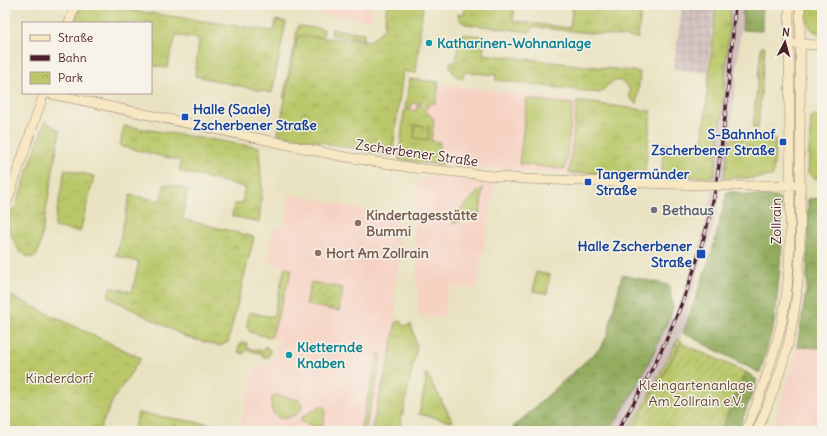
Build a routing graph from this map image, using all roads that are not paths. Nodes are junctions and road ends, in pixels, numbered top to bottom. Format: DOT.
graph roads {
  1 [pos="75,5"];
  2 [pos="789,5"];
  3 [pos="800,5"];
  4 [pos="69,22"];
  5 [pos="789,44"];
  6 [pos="801,44"];
  7 [pos="822,45"];
  8 [pos="46,94"];
  9 [pos="51,94"];
  10 [pos="790,185"];
  11 [pos="800,185"];
  12 [pos="5,208"];
  13 [pos="746,431"];
  14 [pos="757,431"];
  1 -- 4 [label="street"];
  2 -- 5 [label="street, Zollrain"];
  3 -- 6 [label="street, Zollrain"];
  5 -- 6 [label="street"];
  5 -- 10 [label="street, Zollrain"];
  6 -- 7 [label="street"];
  6 -- 11 [label="street, Zollrain"];
  8 -- 12 [label="street"];
  9 -- 10 [label="street, Zscherbener Straße, bridge"];
  10 -- 11 [label="street, Zscherbener Straße"];
  10 -- 13 [label="street, Zollrain"];
  11 -- 14 [label="street, Zollrain"];
}
